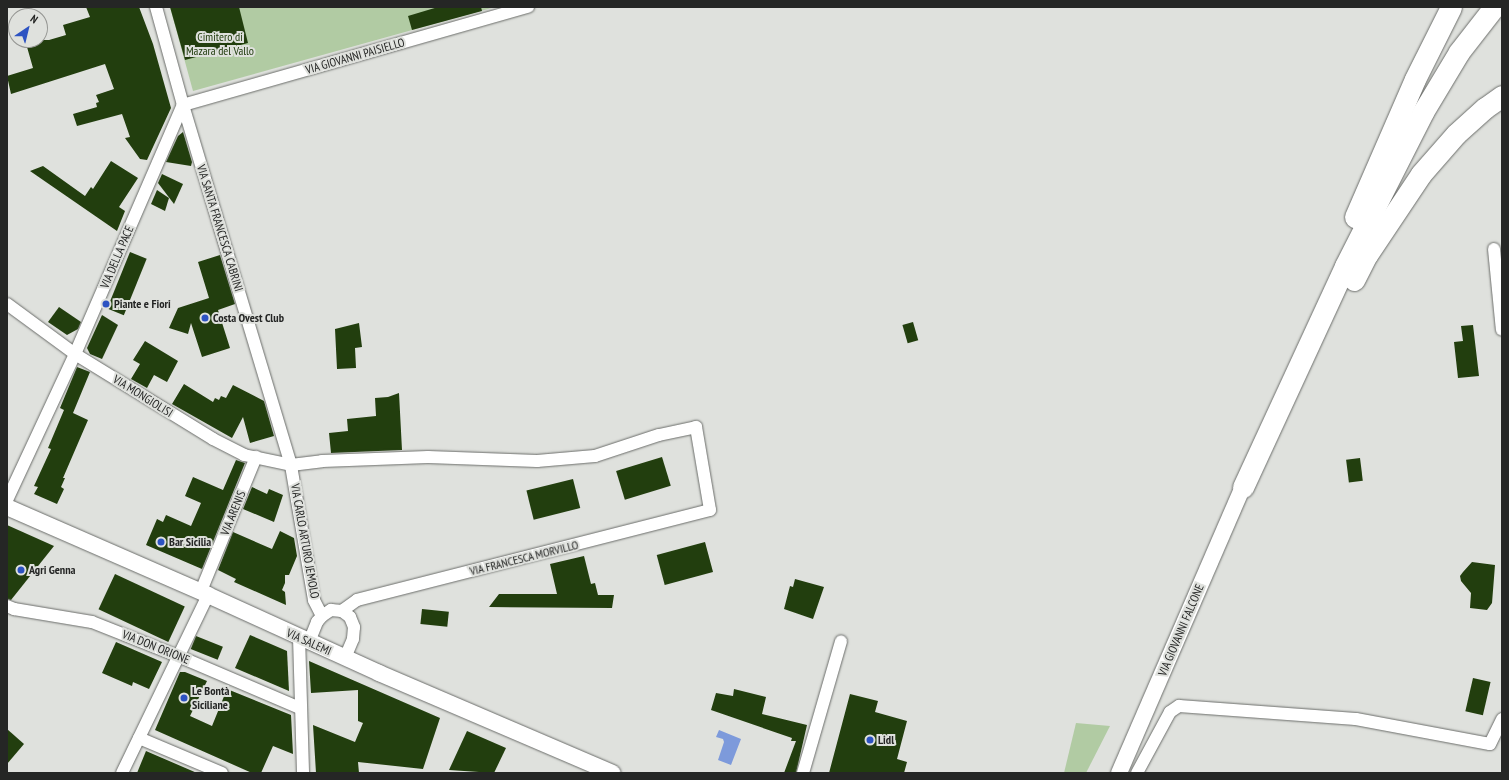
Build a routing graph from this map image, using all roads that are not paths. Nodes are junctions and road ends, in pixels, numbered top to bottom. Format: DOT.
graph roads {
  1 [pos="156,7"];
  2 [pos="528,7"];
  3 [pos="1451,7"];
  4 [pos="1494,7"];
  5 [pos="1502,96"];
  6 [pos="183,105"];
  7 [pos="1494,249"];
  8 [pos="7,304"];
  9 [pos="1502,330"];
  10 [pos="75,354"];
  11 [pos="256,457"];
  12 [pos="291,465"];
  13 [pos="1243,487"];
  14 [pos="7,500"];
  15 [pos="7,507"];
  16 [pos="204,593"];
  17 [pos="7,606"];
  18 [pos="342,611"];
  19 [pos="322,616"];
  20 [pos="304,640"];
  21 [pos="841,641"];
  22 [pos="178,656"];
  23 [pos="345,658"];
  24 [pos="300,708"];
  25 [pos="1502,719"];
  26 [pos="139,738"];
  27 [pos="122,773"];
  28 [pos="222,773"];
  29 [pos="303,773"];
  30 [pos="612,773"];
  31 [pos="803,773"];
  32 [pos="1119,773"];
  33 [pos="1137,773"];
  1 -- 6 [label="street"];
  2 -- 6 [label="street, VIA GIOVANNI PAISIELLO"];
  3 -- 13 [label="highway"];
  4 -- 13 [label="highway"];
  5 -- 13 [label="highway"];
  6 -- 10 [label="street, VIA DELLA PACE"];
  6 -- 12 [label="street, VIA SANTA FRANCESCA CABRINI"];
  7 -- 9 [label="street"];
  8 -- 10 [label="street, VIA MONGIOLISI"];
  10 -- 11 [label="street, VIA MONGIOLISI"];
  10 -- 14 [label="street, VIA DELLA PACE"];
  11 -- 12 [label="street, VIA MONGIOLISI"];
  11 -- 16 [label="street, VIA ARENIS"];
  12 -- 18 [label="street, VIA FRANCESCA MORVILLO"];
  12 -- 19 [label="street, VIA CARLO ARTURO JEMOLO"];
  13 -- 32 [label="main road, VIA GIOVANNI FALCONE"];
  15 -- 16 [label="main road, VIA SALEMI"];
  16 -- 20 [label="main road, VIA SALEMI"];
  16 -- 22 [label="street, VIA ARENIS"];
  17 -- 22 [label="street, VIA DON ORIONE"];
  18 -- 19 [label="street"];
  18 -- 23 [label="street"];
  19 -- 20 [label="street"];
  20 -- 23 [label="main road, VIA SALEMI"];
  20 -- 24 [label="street"];
  21 -- 31 [label="street"];
  22 -- 24 [label="street, VIA DON ORIONE"];
  22 -- 26 [label="street, VIA ARENIS"];
  23 -- 30 [label="main road, VIA SALEMI"];
  24 -- 29 [label="street"];
  25 -- 33 [label="street"];
  26 -- 27 [label="street, VIA ARENIS"];
  26 -- 28 [label="street"];
}
